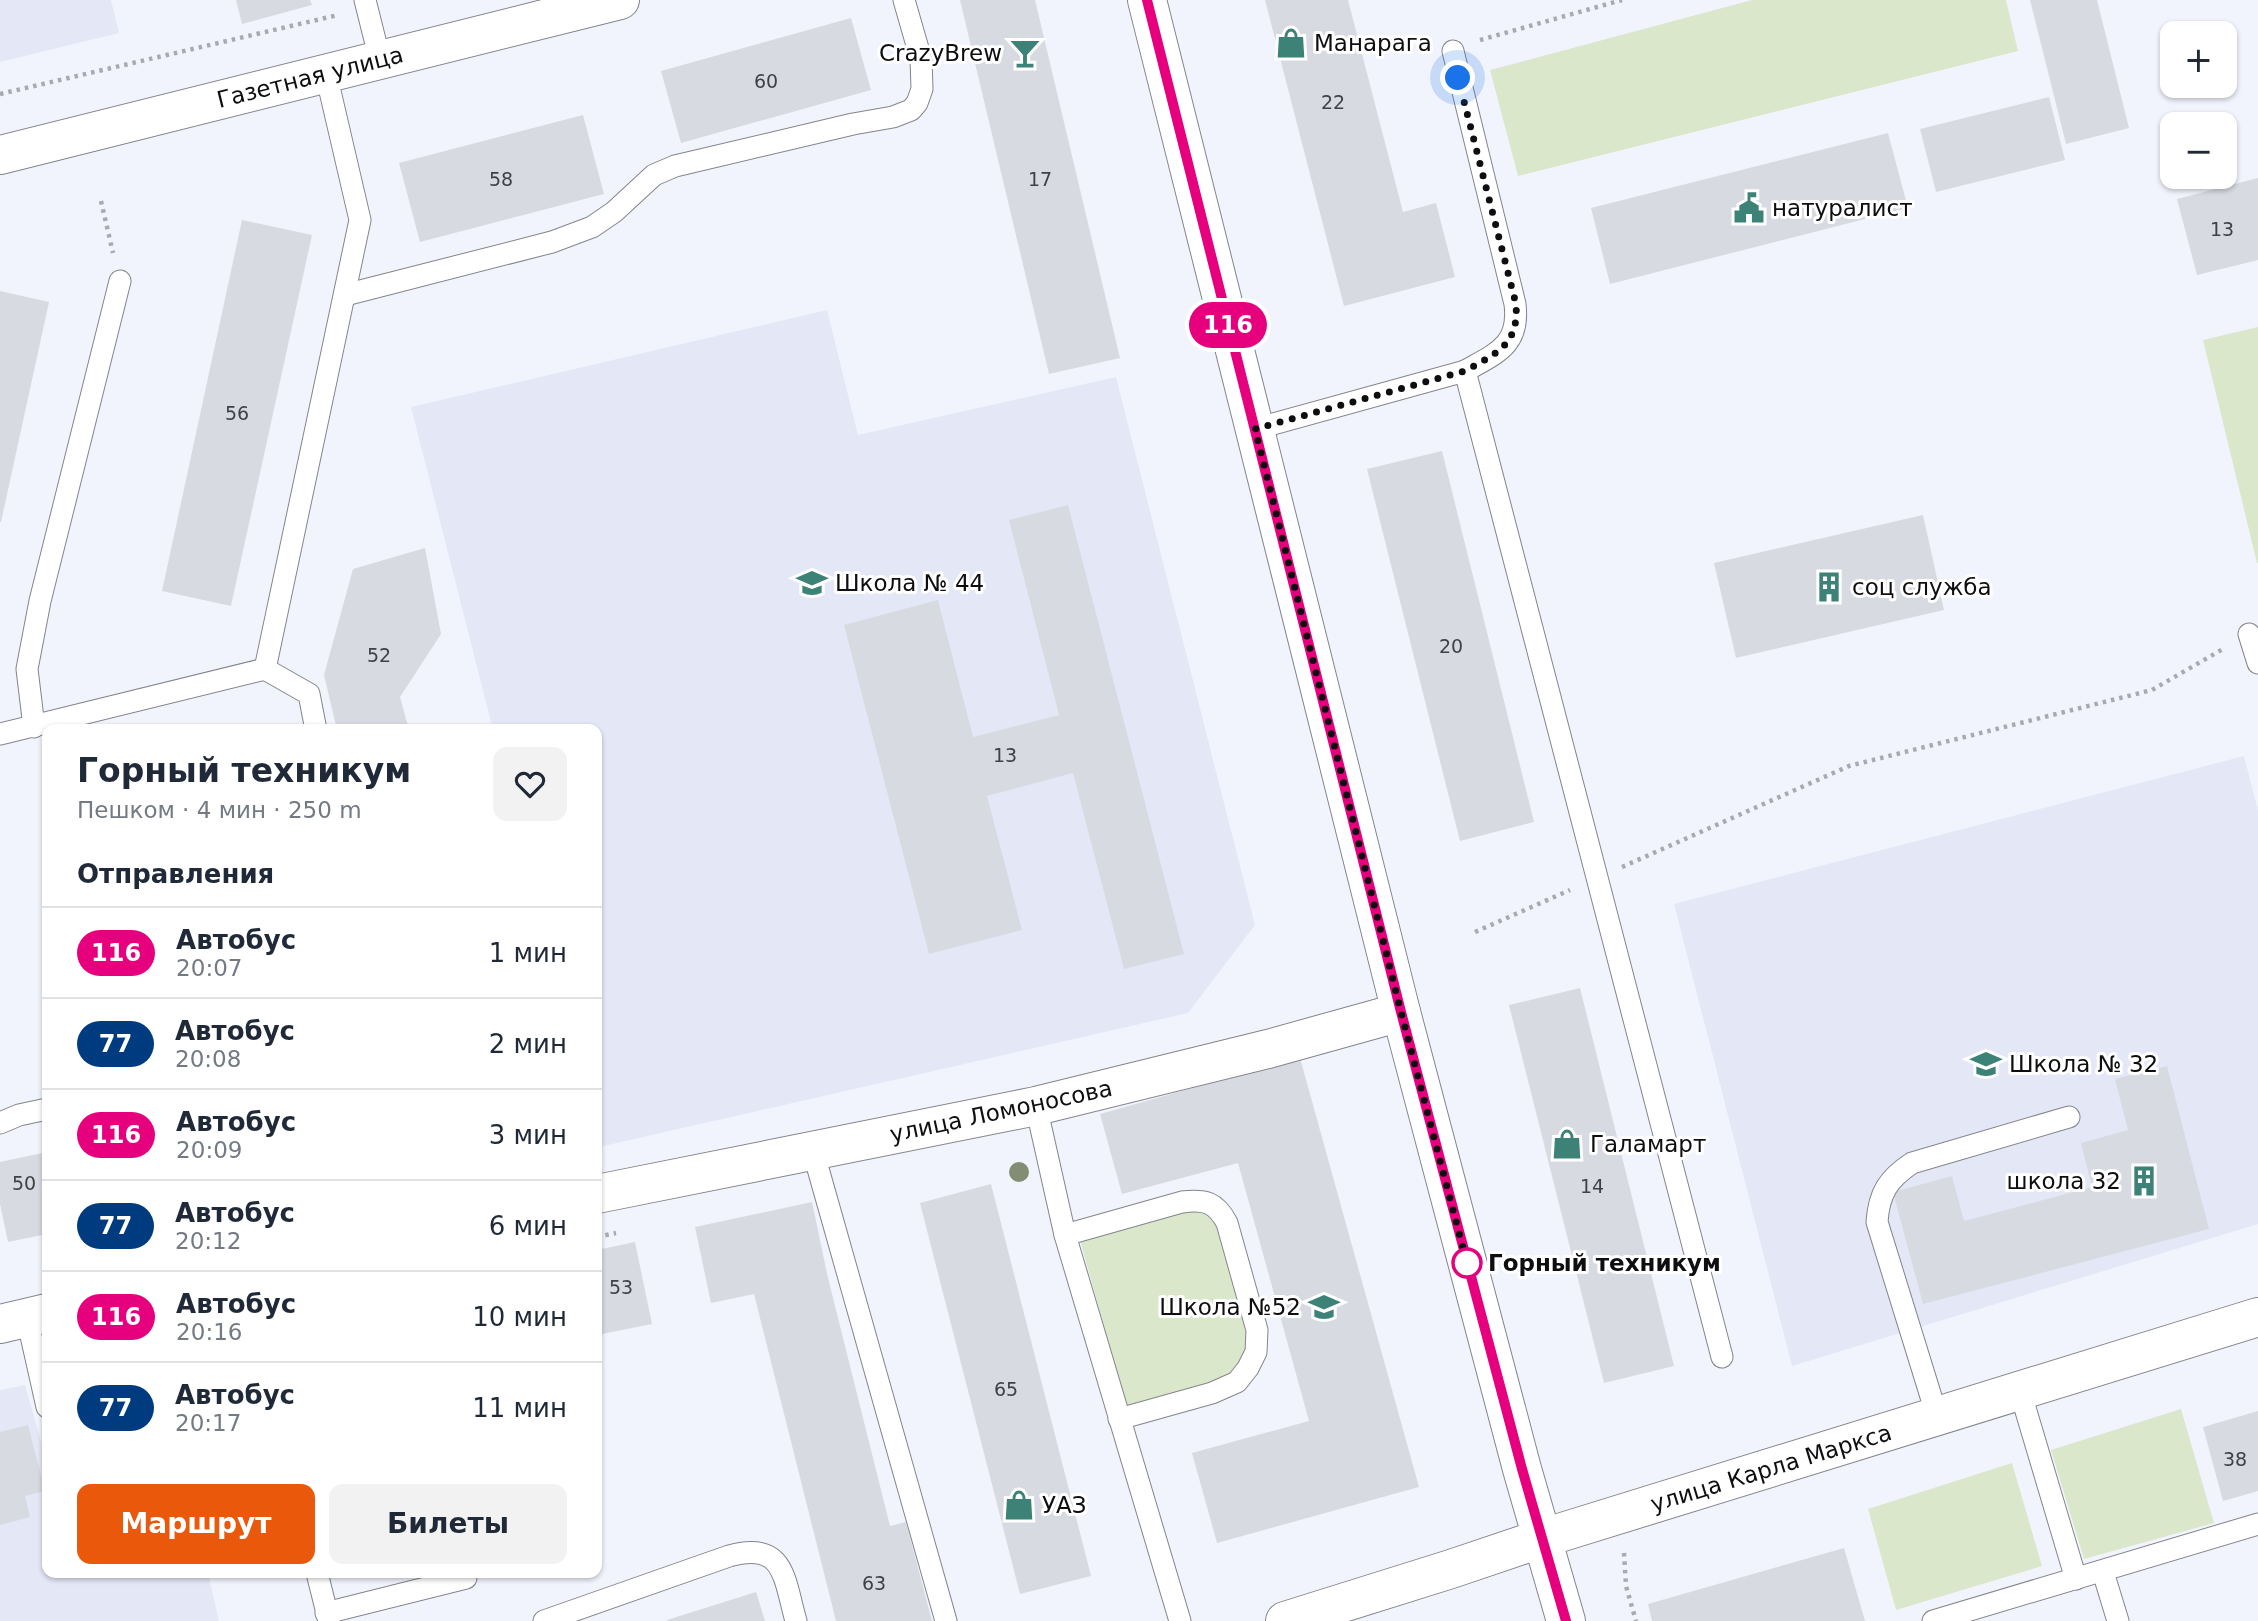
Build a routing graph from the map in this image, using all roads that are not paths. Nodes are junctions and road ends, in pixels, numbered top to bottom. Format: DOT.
graph roads {
  1 [pos="620,0"];
  2 [pos="904,0"];
  3 [pos="1147,0"];
  4 [pos="366,4"];
  5 [pos="1453,51"];
  6 [pos="380,60"];
  7 [pos="326,74"];
  8 [pos="0,155"];
  9 [pos="120,281"];
  10 [pos="345,295"];
  11 [pos="1465,371"];
  12 [pos="1255,429"];
  13 [pos="2249,634"];
  14 [pos="2258,663"];
  15 [pos="265,669"];
  16 [pos="46,724"];
  17 [pos="316,724"];
  18 [pos="42,725"];
  19 [pos="34,727"];
  20 [pos="0,734"];
  21 [pos="1401,1012"];
  22 [pos="1036,1105"];
  23 [pos="42,1110"];
  24 [pos="2069,1117"];
  25 [pos="0,1123"];
  26 [pos="813,1151"];
  27 [pos="602,1193"];
  28 [pos="1065,1235"];
  29 [pos="2258,1317"];
  30 [pos="25,1318"];
  31 [pos="1722,1357"];
  32 [pos="42,1387"];
  33 [pos="2020,1391"];
  34 [pos="1937,1416"];
  35 [pos="1119,1419"];
  36 [pos="2258,1524"];
  37 [pos="1543,1538"];
  38 [pos="2104,1572"];
  39 [pos="318,1578"];
  40 [pos="466,1578"];
  41 [pos="2076,1579"];
  42 [pos="327,1617"];
  43 [pos="544,1621"];
  44 [pos="796,1621"];
  45 [pos="946,1621"];
  46 [pos="1180,1621"];
  47 [pos="1285,1621"];
  48 [pos="1566,1621"];
  49 [pos="1933,1621"];
  50 [pos="2118,1621"];
  1 -- 6 [label="main road, Газетная улица"];
  2 -- 10 [label="lane"];
  3 -- 12 [label="main road"];
  4 -- 6 [label="lane"];
  5 -- 11 [label="lane"];
  6 -- 7 [label="main road, Газетная улица"];
  7 -- 8 [label="main road, Газетная улица"];
  7 -- 10 [label="lane"];
  9 -- 19 [label="lane"];
  10 -- 15 [label="lane"];
  11 -- 12 [label="lane"];
  11 -- 31 [label="lane"];
  12 -- 21 [label="main road"];
  13 -- 14 [label="lane"];
  15 -- 16 [label="lane"];
  15 -- 17 [label="lane"];
  18 -- 19 [label="lane"];
  19 -- 20 [label="lane"];
  21 -- 22 [label="main road, улица Ломоносова"];
  21 -- 37 [label="main road"];
  22 -- 26 [label="main road, улица Ломоносова"];
  22 -- 28 [label="lane"];
  23 -- 25 [label="lane"];
  24 -- 34 [label="lane"];
  26 -- 27 [label="main road, улица Ломоносова"];
  26 -- 45 [label="lane"];
  28 -- 35 [label="lane"];
  28 -- 35 [label="lane"];
  29 -- 33 [label="main road, улица Карла Маркса"];
  30 -- 32 [label="lane"];
  33 -- 34 [label="main road, улица Карла Маркса"];
  33 -- 41 [label="lane"];
  34 -- 37 [label="main road, улица Карла Маркса"];
  35 -- 46 [label="lane"];
  36 -- 38 [label="lane"];
  37 -- 47 [label="main road, улица Карла Маркса"];
  37 -- 48 [label="main road"];
  38 -- 41 [label="lane"];
  38 -- 50 [label="lane"];
  39 -- 42 [label="lane"];
  40 -- 42 [label="lane"];
  41 -- 49 [label="lane"];
  43 -- 44 [label="lane"];
}
